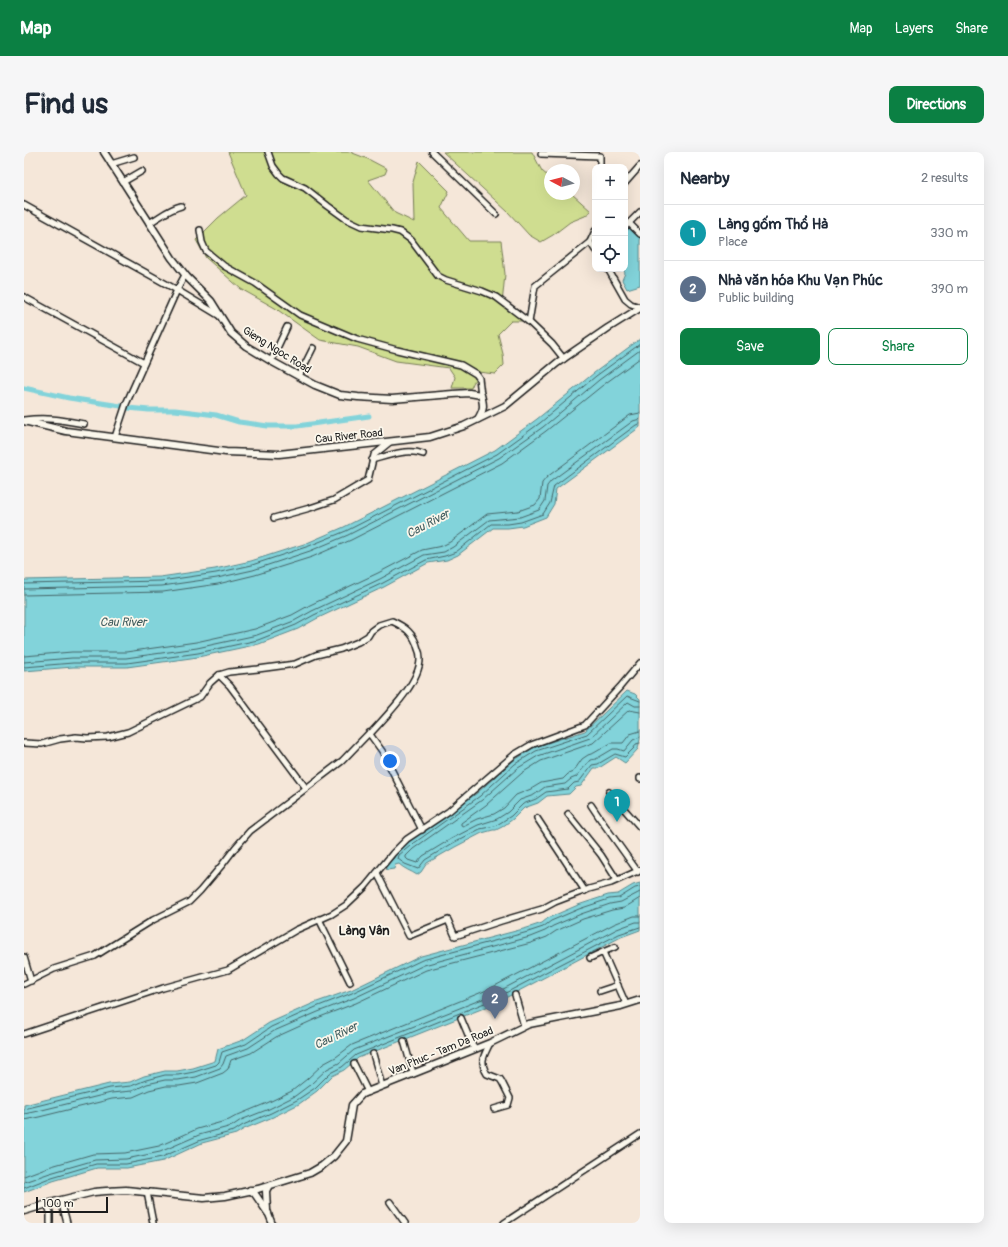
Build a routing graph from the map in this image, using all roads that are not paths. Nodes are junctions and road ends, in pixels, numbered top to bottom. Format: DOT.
graph roads {
  1 [pos="104,152"];
  2 [pos="268,152"];
  3 [pos="432,152"];
  4 [pos="541,154"];
  5 [pos="134,157"];
  6 [pos="111,164"];
  7 [pos="600,164"];
  8 [pos="640,166"];
  9 [pos="142,171"];
  10 [pos="628,180"];
  11 [pos="124,182"];
  12 [pos="24,205"];
  13 [pos="181,206"];
  14 [pos="640,212"];
  15 [pos="496,214"];
  16 [pos="149,223"];
  17 [pos="628,224"];
  18 [pos="628,226"];
  19 [pos="200,230"];
  20 [pos="640,234"];
  21 [pos="593,236"];
  22 [pos="590,242"];
  23 [pos="592,245"];
  24 [pos="610,272"];
  25 [pos="186,275"];
  26 [pos="177,290"];
  27 [pos="24,297"];
  28 [pos="640,308"];
  29 [pos="220,316"];
  30 [pos="528,322"];
  31 [pos="287,327"];
  32 [pos="313,348"];
  33 [pos="564,359"];
  34 [pos="271,361"];
  35 [pos="144,363"];
  36 [pos="299,376"];
  37 [pos="480,395"];
  38 [pos="478,419"];
  39 [pos="24,421"];
  40 [pos="84,424"];
  41 [pos="115,437"];
  42 [pos="390,442"];
  43 [pos="423,454"];
  44 [pos="372,460"];
  45 [pos="274,518"];
  46 [pos="640,663"];
  47 [pos="219,675"];
  48 [pos="370,734"];
  49 [pos="24,742"];
  50 [pos="306,788"];
  51 [pos="609,792"];
  52 [pos="591,805"];
  53 [pos="568,814"];
  54 [pos="538,818"];
  55 [pos="640,827"];
  56 [pos="422,830"];
  57 [pos="639,871"];
  58 [pos="377,873"];
  59 [pos="617,880"];
  60 [pos="585,891"];
  61 [pos="319,919"];
  62 [pos="616,947"];
  63 [pos="603,952"];
  64 [pos="24,957"];
  65 [pos="590,958"];
  66 [pos="31,981"];
  67 [pos="350,982"];
  68 [pos="24,984"];
  69 [pos="618,985"];
  70 [pos="600,991"];
  71 [pos="515,995"];
  72 [pos="640,1000"];
  73 [pos="626,1004"];
  74 [pos="461,1018"];
  75 [pos="524,1026"];
  76 [pos="24,1034"];
  77 [pos="404,1041"];
  78 [pos="490,1043"];
  79 [pos="474,1049"];
  80 [pos="372,1054"];
  81 [pos="354,1064"];
  82 [pos="413,1073"];
  83 [pos="382,1086"];
  84 [pos="368,1092"];
  85 [pos="494,1110"];
  86 [pos="640,1134"];
  87 [pos="268,1187"];
  88 [pos="250,1190"];
  89 [pos="147,1192"];
  90 [pos="60,1200"];
  91 [pos="390,1202"];
  92 [pos="47,1203"];
  93 [pos="24,1210"];
  94 [pos="268,1213"];
  95 [pos="50,1223"];
  96 [pos="67,1223"];
  97 [pos="152,1223"];
  98 [pos="272,1223"];
  99 [pos="404,1223"];
  100 [pos="504,1223"];
  1 -- 6 [label="main road, Gieng Ngoc Road"];
  2 -- 30 [label="street"];
  3 -- 15 [label="street"];
  4 -- 7 [label="street"];
  5 -- 6 [label="street"];
  6 -- 11 [label="main road, Gieng Ngoc Road"];
  8 -- 10 [label="street"];
  9 -- 11 [label="street"];
  11 -- 16 [label="main road, Gieng Ngoc Road"];
  12 -- 26 [label="street"];
  13 -- 16 [label="street"];
  14 -- 17 [label="street"];
  16 -- 25 [label="main road, Gieng Ngoc Road"];
  18 -- 20 [label="street"];
  19 -- 37 [label="street"];
  21 -- 22 [label="street"];
  22 -- 23 [label="street"];
  22 -- 30 [label="street"];
  24 -- 28 [label="street"];
  25 -- 26 [label="street"];
  25 -- 29 [label="main road, Gieng Ngoc Road"];
  26 -- 29 [label="street"];
  26 -- 35 [label="street"];
  27 -- 35 [label="street"];
  28 -- 33 [label="main road, Cau River Road"];
  29 -- 34 [label="main road, Gieng Ngoc Road"];
  30 -- 33 [label="street"];
  31 -- 34 [label="street"];
  32 -- 36 [label="street"];
  33 -- 38 [label="main road, Cau River Road"];
  34 -- 36 [label="main road, Gieng Ngoc Road"];
  35 -- 41 [label="street"];
  36 -- 37 [label="main road, Gieng Ngoc Road"];
  37 -- 38 [label="main road"];
  38 -- 42 [label="main road, Cau River Road"];
  39 -- 40 [label="street"];
  39 -- 41 [label="main road, Cau River Road"];
  41 -- 42 [label="main road, Cau River Road"];
  42 -- 44 [label="street"];
  43 -- 44 [label="street"];
  44 -- 45 [label="street"];
  46 -- 56 [label="street"];
  47 -- 48 [label="street"];
  47 -- 49 [label="street"];
  47 -- 50 [label="street"];
  48 -- 50 [label="street"];
  48 -- 56 [label="street"];
  50 -- 66 [label="street"];
  51 -- 55 [label="street"];
  52 -- 57 [label="street"];
  53 -- 59 [label="street"];
  54 -- 60 [label="street"];
  56 -- 58 [label="street"];
  57 -- 59 [label="street"];
  58 -- 60 [label="street"];
  58 -- 61 [label="street"];
  59 -- 60 [label="street"];
  61 -- 67 [label="street"];
  61 -- 76 [label="street"];
  62 -- 63 [label="street"];
  63 -- 65 [label="street"];
  63 -- 69 [label="street"];
  64 -- 66 [label="street"];
  66 -- 68 [label="street"];
  69 -- 70 [label="street"];
  69 -- 73 [label="street"];
  71 -- 75 [label="street"];
  72 -- 73 [label="main road, Van Phuc - Tam Da Road"];
  73 -- 75 [label="main road, Van Phuc - Tam Da Road"];
  74 -- 79 [label="street"];
  75 -- 78 [label="main road, Van Phuc - Tam Da Road"];
  77 -- 82 [label="street"];
  78 -- 79 [label="main road, Van Phuc - Tam Da Road"];
  78 -- 85 [label="street"];
  79 -- 82 [label="main road, Van Phuc - Tam Da Road"];
  80 -- 83 [label="street"];
  81 -- 84 [label="street"];
  82 -- 83 [label="main road, Van Phuc - Tam Da Road"];
  83 -- 84 [label="main road, Van Phuc - Tam Da Road"];
  84 -- 87 [label="main road, Van Phuc - Tam Da Road"];
  86 -- 100 [label="street"];
  87 -- 88 [label="main road"];
  87 -- 94 [label="main road"];
  88 -- 89 [label="main road"];
  88 -- 94 [label="main road"];
  89 -- 90 [label="main road"];
  89 -- 97 [label="street"];
  90 -- 92 [label="main road"];
  90 -- 96 [label="street"];
  91 -- 99 [label="street"];
  92 -- 93 [label="main road"];
  92 -- 95 [label="street"];
  94 -- 98 [label="street"];
}
